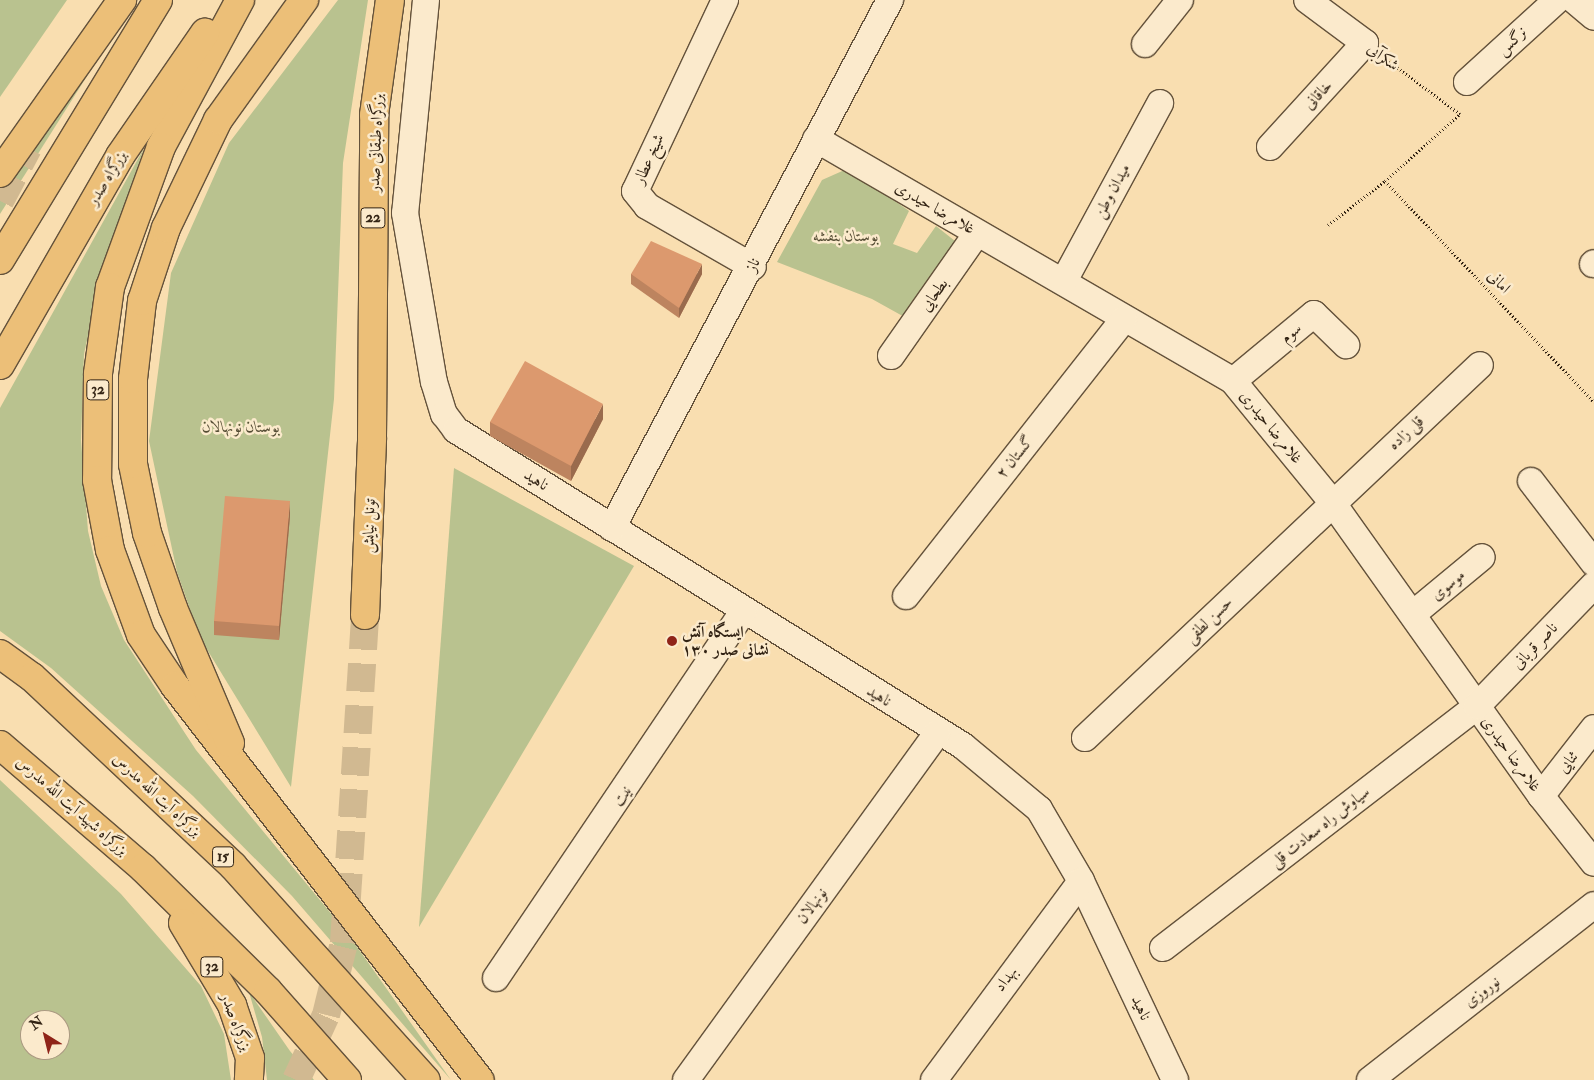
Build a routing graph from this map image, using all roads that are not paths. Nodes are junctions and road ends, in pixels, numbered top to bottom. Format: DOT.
graph roads {
  1 [pos="122,0"];
  2 [pos="158,0"];
  3 [pos="228,0"];
  4 [pos="240,0"];
  5 [pos="304,0"];
  6 [pos="390,0"];
  7 [pos="426,0"];
  8 [pos="725,0"];
  9 [pos="890,0"];
  10 [pos="1180,0"];
  11 [pos="1307,0"];
  12 [pos="1557,0"];
  13 [pos="1574,0"];
  14 [pos="1594,17"];
  15 [pos="1365,43"];
  16 [pos="1145,44"];
  17 [pos="1467,82"];
  18 [pos="1160,103"];
  19 [pos="816,139"];
  20 [pos="1270,147"];
  21 [pos="0,173"];
  22 [pos="977,233"];
  23 [pos="0,260"];
  24 [pos="753,267"];
  25 [pos="1065,280"];
  26 [pos="1124,319"];
  27 [pos="1346,345"];
  28 [pos="891,356"];
  29 [pos="0,365"];
  30 [pos="1480,365"];
  31 [pos="1234,381"];
  32 [pos="372,438"];
  33 [pos="1531,480"];
  34 [pos="1332,502"];
  35 [pos="612,528"];
  36 [pos="1482,556"];
  37 [pos="1594,563"];
  38 [pos="1594,585"];
  39 [pos="906,596"];
  40 [pos="744,611"];
  41 [pos="1413,614"];
  42 [pos="366,615"];
  43 [pos="0,654"];
  44 [pos="1477,706"];
  45 [pos="1594,728"];
  46 [pos="937,733"];
  47 [pos="1085,738"];
  48 [pos="0,745"];
  49 [pos="241,770"];
  50 [pos="1542,796"];
  51 [pos="1594,863"];
  52 [pos="143,868"];
  53 [pos="1082,881"];
  54 [pos="1594,905"];
  55 [pos="1163,948"];
  56 [pos="496,978"];
  57 [pos="249,1080"];
  58 [pos="347,1080"];
  59 [pos="426,1080"];
  60 [pos="479,1080"];
  61 [pos="686,1080"];
  62 [pos="934,1080"];
  63 [pos="1175,1080"];
  64 [pos="1370,1080"];
  1 -- 21 [label="highway"];
  2 -- 23 [label="highway"];
  3 -- 29 [label="highway, بزرگراه صدر"];
  4 -- 49 [label="highway, 32"];
  5 -- 49 [label="highway"];
  6 -- 32 [label="highway, بزرگراه طبقاتی صدر / 22"];
  7 -- 35 [label="street, ناهید"];
  8 -- 24 [label="street, شیخ عطار"];
  9 -- 19 [label="street, ناز"];
  10 -- 16 [label="street"];
  11 -- 15 [label="street, شکرآبی"];
  12 -- 17 [label="street, نرگس"];
  13 -- 14 [label="street"];
  15 -- 20 [label="street, خاقانی"];
  18 -- 25 [label="street, میدان وطن"];
  19 -- 22 [label="street, غلامرضا حیدری"];
  19 -- 24 [label="street, ناز"];
  22 -- 25 [label="street, غلامرضا حیدری"];
  22 -- 28 [label="street, بطحایی"];
  24 -- 35 [label="street, ناز"];
  25 -- 26 [label="street, غلامرضا حیدری"];
  26 -- 31 [label="street, غلامرضا حیدری"];
  26 -- 39 [label="street, گستان ۲"];
  27 -- 31 [label="street, سوم"];
  30 -- 34 [label="street, قلی زاده"];
  31 -- 34 [label="street, غلامرضا حیدری"];
  32 -- 42 [label="highway, تونل نیایش / 22"];
  33 -- 37 [label="street"];
  34 -- 41 [label="street, غلامرضا حیدری"];
  34 -- 47 [label="street, حسن لطفی"];
  35 -- 40 [label="street, ناهید"];
  36 -- 41 [label="street, موسوی"];
  38 -- 44 [label="street, ناصر قربانی"];
  40 -- 46 [label="street, ناهید"];
  40 -- 56 [label="street, نیت"];
  41 -- 44 [label="street, غلامرضا حیدری"];
  43 -- 59 [label="highway, بزرگراه آیت الله مدرس / 15"];
  44 -- 50 [label="street, غلامرضا حیدری"];
  44 -- 55 [label="street, سیاوش راه سعادت قلی"];
  45 -- 50 [label="street, ثنایی"];
  46 -- 53 [label="street, ناهید"];
  46 -- 61 [label="street, نونهالان"];
  48 -- 52 [label="highway, بزرگراه شهید آیت الله مدرس"];
  49 -- 60 [label="highway"];
  50 -- 51 [label="street, غلامرضا حیدری"];
  52 -- 57 [label="highway, بزرگراه صدر / 32"];
  52 -- 58 [label="highway"];
  53 -- 62 [label="street, بهداد"];
  53 -- 63 [label="street, ناهید"];
  54 -- 64 [label="street, نوروزی"];
}
